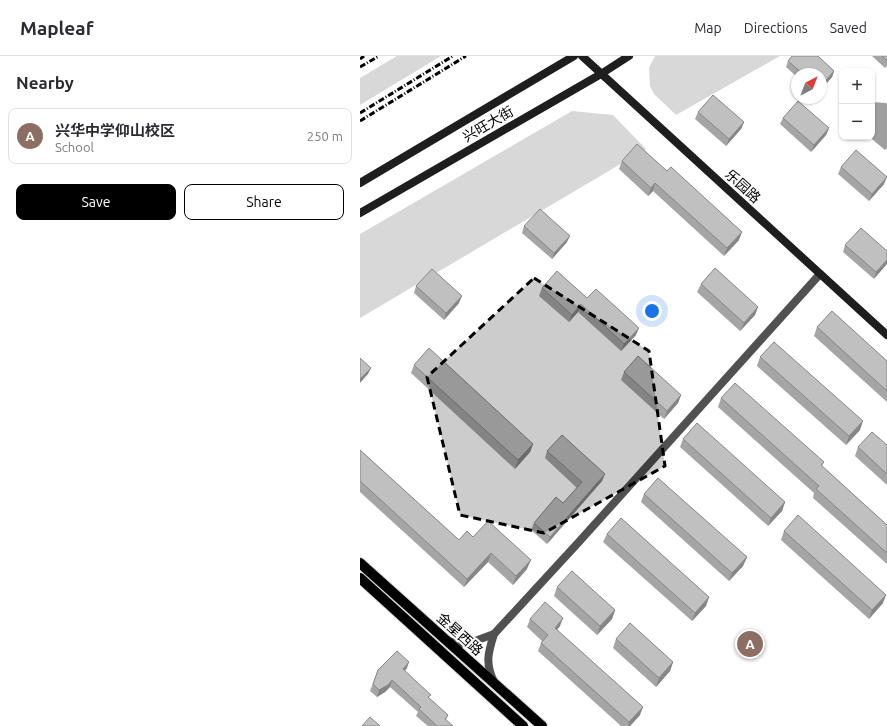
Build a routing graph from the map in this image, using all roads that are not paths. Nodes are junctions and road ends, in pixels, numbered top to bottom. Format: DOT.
graph roads {
  1 [pos="574,56"];
  2 [pos="582,56"];
  3 [pos="629,56"];
  4 [pos="601,74"];
  5 [pos="360,183"];
  6 [pos="360,213"];
  7 [pos="820,274"];
  8 [pos="887,335"];
  9 [pos="360,563"];
  10 [pos="360,578"];
  11 [pos="494,634"];
  12 [pos="447,641"];
  13 [pos="494,683"];
  14 [pos="523,726"];
  15 [pos="542,726"];
  1 -- 5 [label="main road, 兴旺大街"];
  2 -- 4 [label="main road, 乐园路"];
  3 -- 4 [label="main road, 兴旺大街"];
  4 -- 6 [label="main road, 兴旺大街"];
  4 -- 7 [label="main road, 乐园路"];
  7 -- 8 [label="main road, 乐园路"];
  7 -- 11 [label="street"];
  9 -- 12 [label="main road, 金星西路"];
  10 -- 14 [label="main road, 金星西路"];
  11 -- 12 [label="street"];
  11 -- 13 [label="street"];
  12 -- 13 [label="main road, 金星西路"];
  13 -- 15 [label="main road, 金星西路"];
}
